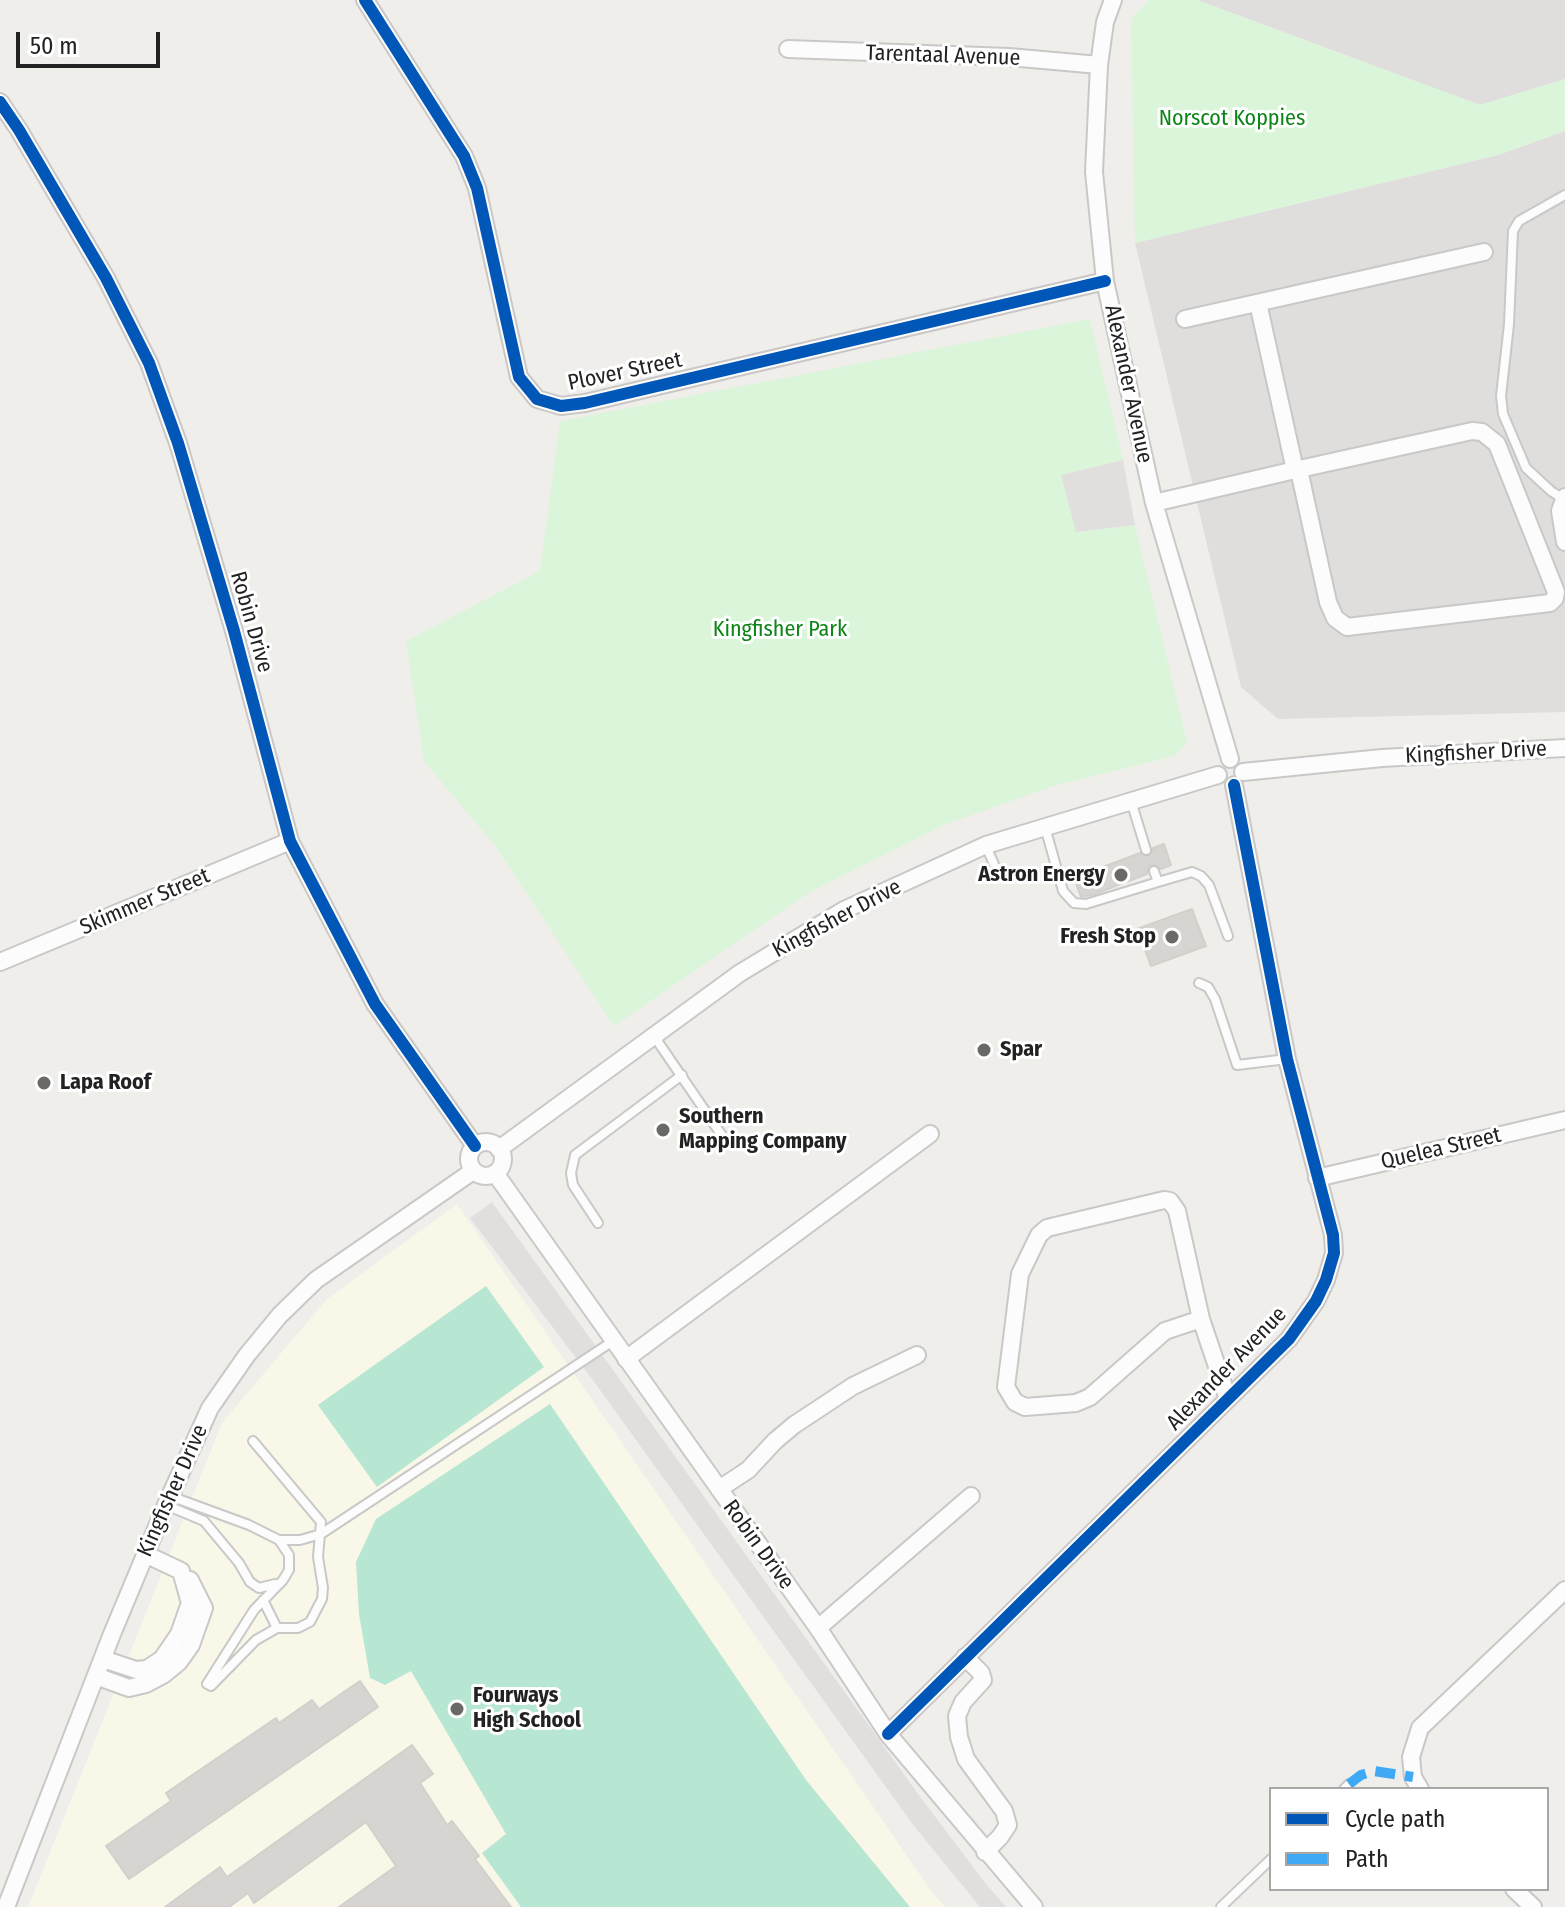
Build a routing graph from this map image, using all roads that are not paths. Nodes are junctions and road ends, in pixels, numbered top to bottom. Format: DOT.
graph roads {
  1 [pos="365,0"];
  2 [pos="1113,0"];
  3 [pos="788,49"];
  4 [pos="1099,65"];
  5 [pos="0,102"];
  6 [pos="1565,195"];
  7 [pos="1484,252"];
  8 [pos="1105,281"];
  9 [pos="1258,303"];
  10 [pos="1185,319"];
  11 [pos="1297,470"];
  12 [pos="1564,498"];
  13 [pos="1154,503"];
  14 [pos="1565,542"];
  15 [pos="1565,748"];
  16 [pos="1230,759"];
  17 [pos="1218,775"];
  18 [pos="1238,778"];
  19 [pos="1131,800"];
  20 [pos="1045,827"];
  21 [pos="290,841"];
  22 [pos="986,845"];
  23 [pos="1146,850"];
  24 [pos="996,869"];
  25 [pos="1154,871"];
  26 [pos="1158,882"];
  27 [pos="1228,936"];
  28 [pos="0,962"];
  29 [pos="1199,983"];
  30 [pos="654,1036"];
  31 [pos="1287,1059"];
  32 [pos="682,1075"];
  33 [pos="1565,1120"];
  34 [pos="930,1134"];
  35 [pos="725,1140"];
  36 [pos="475,1146"];
  37 [pos="499,1149"];
  38 [pos="473,1171"];
  39 [pos="495,1173"];
  40 [pos="1317,1178"];
  41 [pos="598,1223"];
  42 [pos="1201,1319"];
  43 [pos="613,1341"];
  44 [pos="917,1355"];
  45 [pos="626,1359"];
  46 [pos="1228,1399"];
  47 [pos="253,1441"];
  48 [pos="719,1489"];
  49 [pos="971,1496"];
  50 [pos="168,1500"];
  51 [pos="321,1534"];
  52 [pos="279,1540"];
  53 [pos="145,1554"];
  54 [pos="181,1571"];
  55 [pos="283,1580"];
  56 [pos="1565,1590"];
  57 [pos="263,1600"];
  58 [pos="277,1628"];
  59 [pos="818,1628"];
  60 [pos="965,1657"];
  61 [pos="103,1659"];
  62 [pos="96,1676"];
  63 [pos="888,1734"];
  64 [pos="1419,1787"];
  65 [pos="985,1852"];
  66 [pos="1269,1861"];
  67 [pos="1516,1891"];
  68 [pos="6,1907"];
  69 [pos="1034,1907"];
  70 [pos="1221,1907"];
  71 [pos="1533,1907"];
  1 -- 8 [label="street, Plover Street"];
  2 -- 4 [label="street, Alexander Avenue"];
  3 -- 4 [label="street, Tarentaal Avenue"];
  4 -- 8 [label="street, Alexander Avenue"];
  5 -- 21 [label="street, Robin Drive"];
  6 -- 12 [label="lane"];
  7 -- 9 [label="street"];
  8 -- 13 [label="street, Alexander Avenue"];
  9 -- 10 [label="street"];
  9 -- 11 [label="street"];
  11 -- 11 [label="street"];
  11 -- 13 [label="street"];
  12 -- 14 [label="street"];
  13 -- 16 [label="street, Alexander Avenue"];
  15 -- 18 [label="street, Kingfisher Drive"];
  16 -- 17 [label="street"];
  16 -- 18 [label="street"];
  17 -- 18 [label="street"];
  17 -- 19 [label="street, Kingfisher Drive"];
  18 -- 31 [label="street, Alexander Avenue"];
  19 -- 20 [label="street, Kingfisher Drive"];
  19 -- 23 [label="lane"];
  20 -- 22 [label="street, Kingfisher Drive"];
  20 -- 26 [label="lane"];
  21 -- 28 [label="street, Skimmer Street"];
  21 -- 36 [label="street, Robin Drive"];
  22 -- 24 [label="lane"];
  22 -- 30 [label="street, Kingfisher Drive"];
  25 -- 26 [label="lane"];
  26 -- 27 [label="lane"];
  29 -- 31 [label="lane"];
  30 -- 32 [label="lane"];
  30 -- 37 [label="street, Kingfisher Drive"];
  31 -- 40 [label="street, Alexander Avenue"];
  32 -- 35 [label="lane"];
  32 -- 41 [label="lane"];
  33 -- 40 [label="street, Quelea Street"];
  34 -- 45 [label="street"];
  36 -- 37 [label="street"];
  36 -- 38 [label="street"];
  37 -- 39 [label="street"];
  38 -- 39 [label="street"];
  38 -- 50 [label="street, Kingfisher Drive"];
  39 -- 43 [label="street, Robin Drive"];
  40 -- 46 [label="street, Alexander Avenue"];
  42 -- 42 [label="street"];
  42 -- 46 [label="street"];
  43 -- 45 [label="street, Robin Drive"];
  43 -- 51 [label="lane"];
  44 -- 48 [label="street"];
  45 -- 48 [label="street, Robin Drive"];
  46 -- 60 [label="street, Alexander Avenue"];
  47 -- 51 [label="lane"];
  48 -- 59 [label="street, Robin Drive"];
  49 -- 59 [label="street"];
  50 -- 52 [label="lane"];
  50 -- 53 [label="street, Kingfisher Drive"];
  50 -- 55 [label="lane"];
  51 -- 52 [label="lane"];
  51 -- 58 [label="lane"];
  52 -- 55 [label="lane"];
  53 -- 54 [label="street"];
  53 -- 61 [label="street, Kingfisher Drive"];
  54 -- 61 [label="street"];
  54 -- 62 [label="street"];
  55 -- 57 [label="lane"];
  56 -- 64 [label="street"];
  57 -- 58 [label="lane"];
  57 -- 58 [label="lane"];
  59 -- 63 [label="street, Robin Drive"];
  60 -- 63 [label="street, Alexander Avenue"];
  60 -- 65 [label="street"];
  61 -- 62 [label="street, Kingfisher Drive"];
  62 -- 68 [label="street, Kingfisher Drive"];
  63 -- 65 [label="street, Robin Drive"];
  65 -- 69 [label="street, Robin Drive"];
  66 -- 70 [label="lane"];
  67 -- 71 [label="street"];
}
